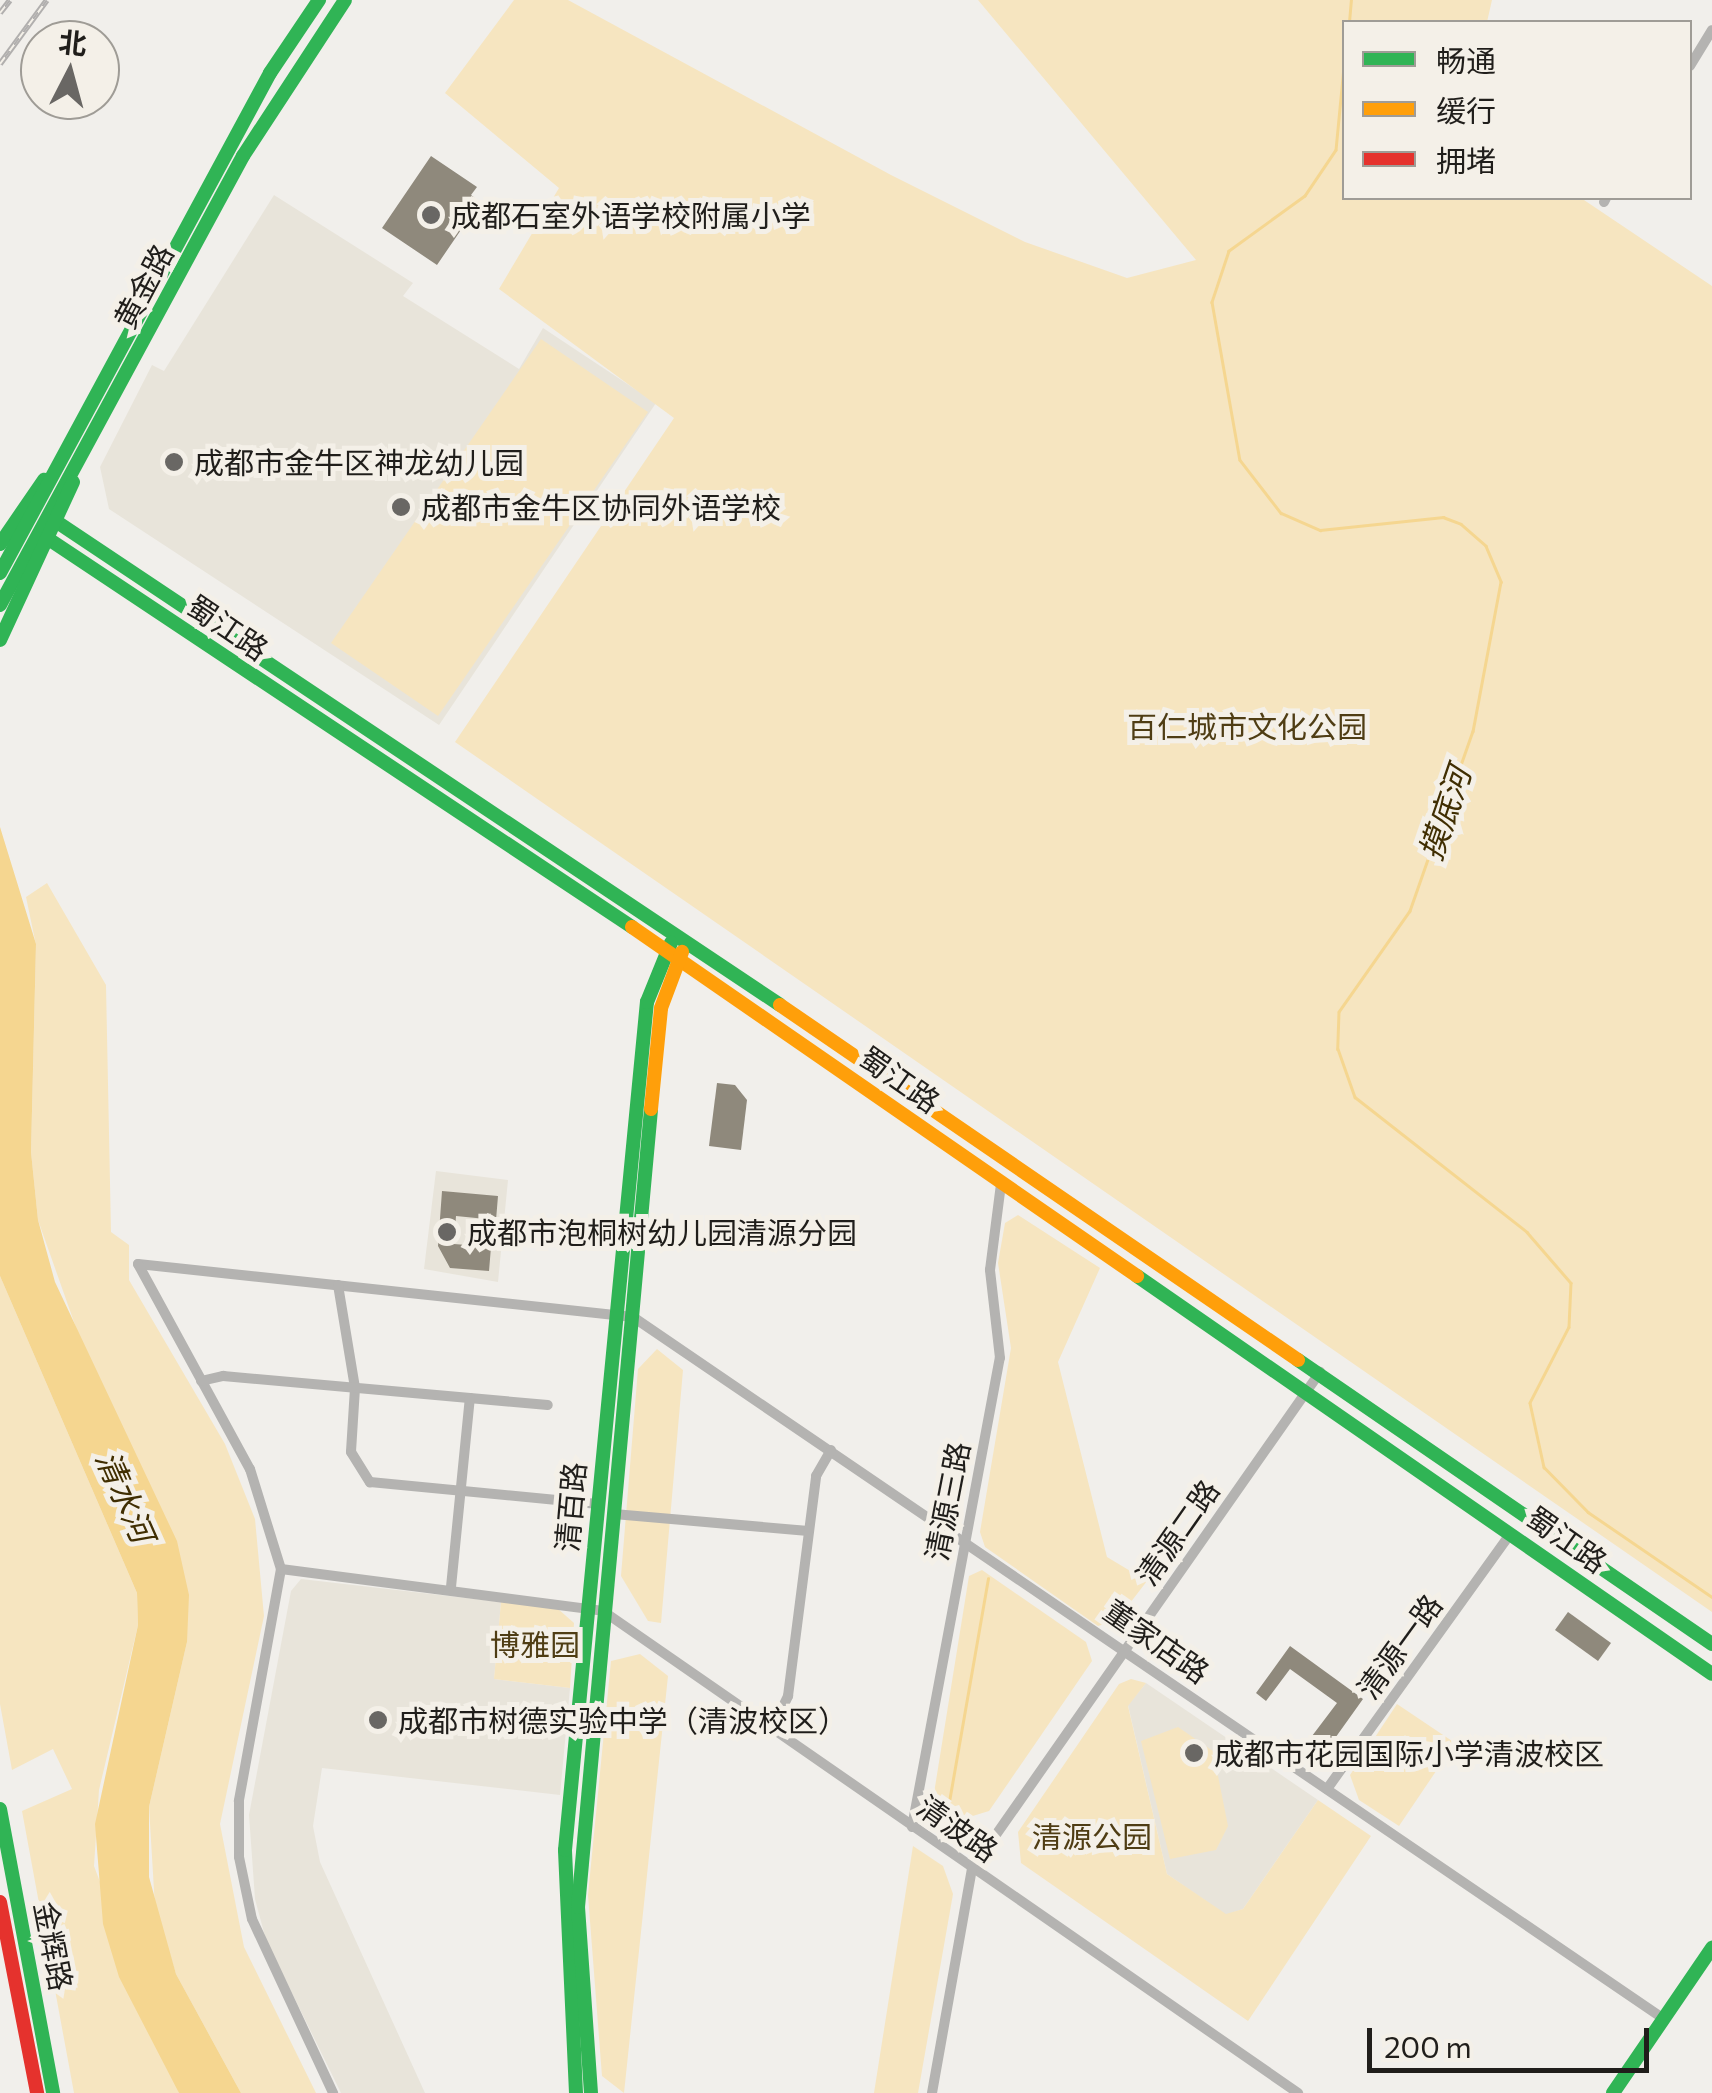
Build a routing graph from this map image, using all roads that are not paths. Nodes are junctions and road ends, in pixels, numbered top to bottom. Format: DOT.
graph roads {
  1 [pos="319,0"];
  2 [pos="345,0"];
  3 [pos="1712,30"];
  4 [pos="1692,63"];
  5 [pos="70,443"];
  6 [pos="88,444"];
  7 [pos="57,522"];
  8 [pos="50,540"];
  9 [pos="0,544"];
  10 [pos="0,573"];
  11 [pos="0,605"];
  12 [pos="0,640"];
  13 [pos="683,938"];
  14 [pos="673,954"];
  15 [pos="1002,1184"];
  16 [pos="338,1285"];
  17 [pos="616,1315"];
  18 [pos="633,1317"];
  19 [pos="1320,1371"];
  20 [pos="200,1381"];
  21 [pos="355,1388"];
  22 [pos="1304,1393"];
  23 [pos="470,1398"];
  24 [pos="548,1405"];
  25 [pos="830,1450"];
  26 [pos="460,1490"];
  27 [pos="598,1504"];
  28 [pos="614,1514"];
  29 [pos="808,1531"];
  30 [pos="1510,1533"];
  31 [pos="965,1540"];
  32 [pos="282,1569"];
  33 [pos="452,1587"];
  34 [pos="596,1608"];
  35 [pos="1712,1644"];
  36 [pos="1125,1650"];
  37 [pos="1712,1674"];
  38 [pos="772,1729"];
  39 [pos="1328,1788"];
  40 [pos="0,1809"];
  41 [pos="912,1827"];
  42 [pos="972,1869"];
  43 [pos="0,1902"];
  44 [pos="1712,1948"];
  45 [pos="1664,2019"];
  46 [pos="37,2093"];
  47 [pos="53,2093"];
  48 [pos="333,2093"];
  49 [pos="576,2093"];
  50 [pos="591,2093"];
  51 [pos="932,2093"];
  52 [pos="1298,2093"];
  53 [pos="1613,2093"];
  1 -- 5 [label="street, 黄金路"];
  2 -- 6 [label="street, 黄金路"];
  3 -- 4 [label="street"];
  5 -- 9 [label="street"];
  5 -- 10 [label="street, 黄金路"];
  6 -- 7 [label="street"];
  6 -- 11 [label="street, 黄金路"];
  7 -- 8 [label="street"];
  7 -- 13 [label="street, 蜀江路"];
  8 -- 12 [label="street"];
  8 -- 14 [label="street, 蜀江路"];
  13 -- 14 [label="street, 清百路"];
  13 -- 19 [label="street, 蜀江路"];
  14 -- 15 [label="street, 蜀江路"];
  14 -- 17 [label="street, 清百路"];
  14 -- 18 [label="street, 清百路"];
  15 -- 22 [label="street, 蜀江路"];
  15 -- 31 [label="street, 清源三路"];
  16 -- 17 [label="street, 董家店路"];
  16 -- 20 [label="street, 董家店路"];
  16 -- 21 [label="street"];
  17 -- 18 [label="street, 董家店路"];
  17 -- 27 [label="street, 清百路"];
  18 -- 25 [label="street, 董家店路"];
  18 -- 28 [label="street, 清百路"];
  19 -- 22 [label="street, 清源二路"];
  19 -- 35 [label="street, 蜀江路"];
  20 -- 21 [label="street"];
  20 -- 32 [label="street"];
  21 -- 23 [label="street"];
  21 -- 26 [label="street"];
  22 -- 30 [label="street, 蜀江路"];
  22 -- 36 [label="street, 清源二路"];
  23 -- 24 [label="street"];
  23 -- 26 [label="street"];
  25 -- 29 [label="street"];
  25 -- 31 [label="street, 董家店路"];
  26 -- 27 [label="street"];
  26 -- 33 [label="street"];
  27 -- 34 [label="street, 清百路"];
  28 -- 29 [label="street"];
  28 -- 34 [label="street, 清百路"];
  29 -- 38 [label="street"];
  30 -- 37 [label="street, 蜀江路"];
  30 -- 39 [label="street, 清源一路"];
  31 -- 36 [label="street, 董家店路"];
  31 -- 41 [label="street, 清源三路"];
  32 -- 33 [label="street"];
  32 -- 48 [label="street"];
  33 -- 34 [label="street"];
  34 -- 38 [label="street, 清波路"];
  34 -- 49 [label="street, 清百路"];
  34 -- 50 [label="street, 清百路"];
  36 -- 39 [label="street, 董家店路"];
  36 -- 42 [label="street, 清源二路"];
  38 -- 41 [label="street, 清波路"];
  39 -- 45 [label="street, 董家店路"];
  40 -- 47 [label="street, 金辉路"];
  41 -- 42 [label="street, 清波路"];
  42 -- 51 [label="street"];
  42 -- 52 [label="street, 清波路"];
  43 -- 46 [label="street, 金辉路"];
  44 -- 45 [label="street"];
  45 -- 53 [label="street"];
}
